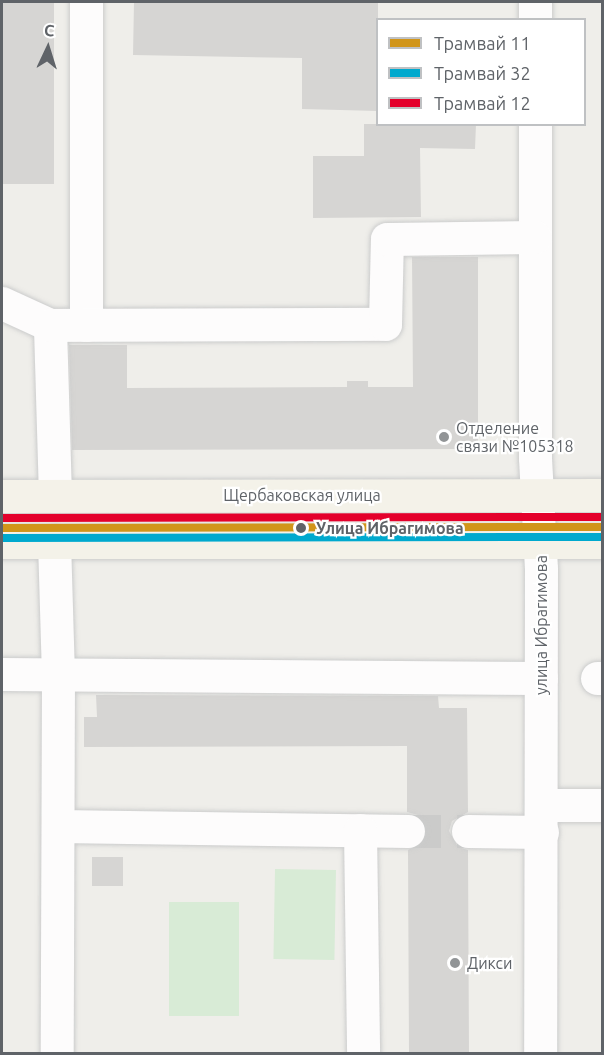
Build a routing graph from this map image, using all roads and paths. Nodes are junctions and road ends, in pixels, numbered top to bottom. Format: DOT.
graph roads {
  1 [pos="86,2"];
  2 [pos="535,2"];
  3 [pos="535,18"];
  4 [pos="535,126"];
  5 [pos="535,237"];
  6 [pos="2,303"];
  7 [pos="51,325"];
  8 [pos="86,325"];
  9 [pos="536,495"];
  10 [pos="603,495"];
  11 [pos="2,496"];
  12 [pos="55,496"];
  13 [pos="54,541"];
  14 [pos="2,542"];
  15 [pos="541,542"];
  16 [pos="603,542"];
  17 [pos="2,675"];
  18 [pos="58,675"];
  19 [pos="541,678"];
  20 [pos="603,805"];
  21 [pos="542,819"];
  22 [pos="58,826"];
  23 [pos="360,830"];
  24 [pos="408,831"];
  25 [pos="468,831"];
  26 [pos="57,1053"];
  27 [pos="363,1053"];
  28 [pos="540,1053"];
  1 -- 8 [label="street"];
  2 -- 3 [label="street"];
  4 -- 5 [label="street, улица Ибрагимова"];
  5 -- 8 [label="street"];
  5 -- 9 [label="street, улица Ибрагимова"];
  6 -- 7 [label="street"];
  7 -- 8 [label="street"];
  7 -- 12 [label="street"];
  9 -- 10 [label="main road, Щербаковская улица"];
  9 -- 12 [label="main road, Щербаковская улица"];
  9 -- 15 [label="street, улица Ибрагимова"];
  11 -- 12 [label="main road, Щербаковская улица"];
  13 -- 14 [label="main road"];
  13 -- 15 [label="main road"];
  13 -- 18 [label="street"];
  15 -- 16 [label="main road"];
  15 -- 19 [label="street, улица Ибрагимова"];
  17 -- 18 [label="street"];
  18 -- 19 [label="street"];
  18 -- 22 [label="street"];
  19 -- 21 [label="street, улица Ибрагимова"];
  20 -- 21 [label="street"];
  21 -- 25 [label="street"];
  21 -- 28 [label="street, улица Ибрагимова"];
  22 -- 23 [label="street"];
  22 -- 26 [label="street"];
  23 -- 24 [label="street"];
  23 -- 27 [label="street"];
}
